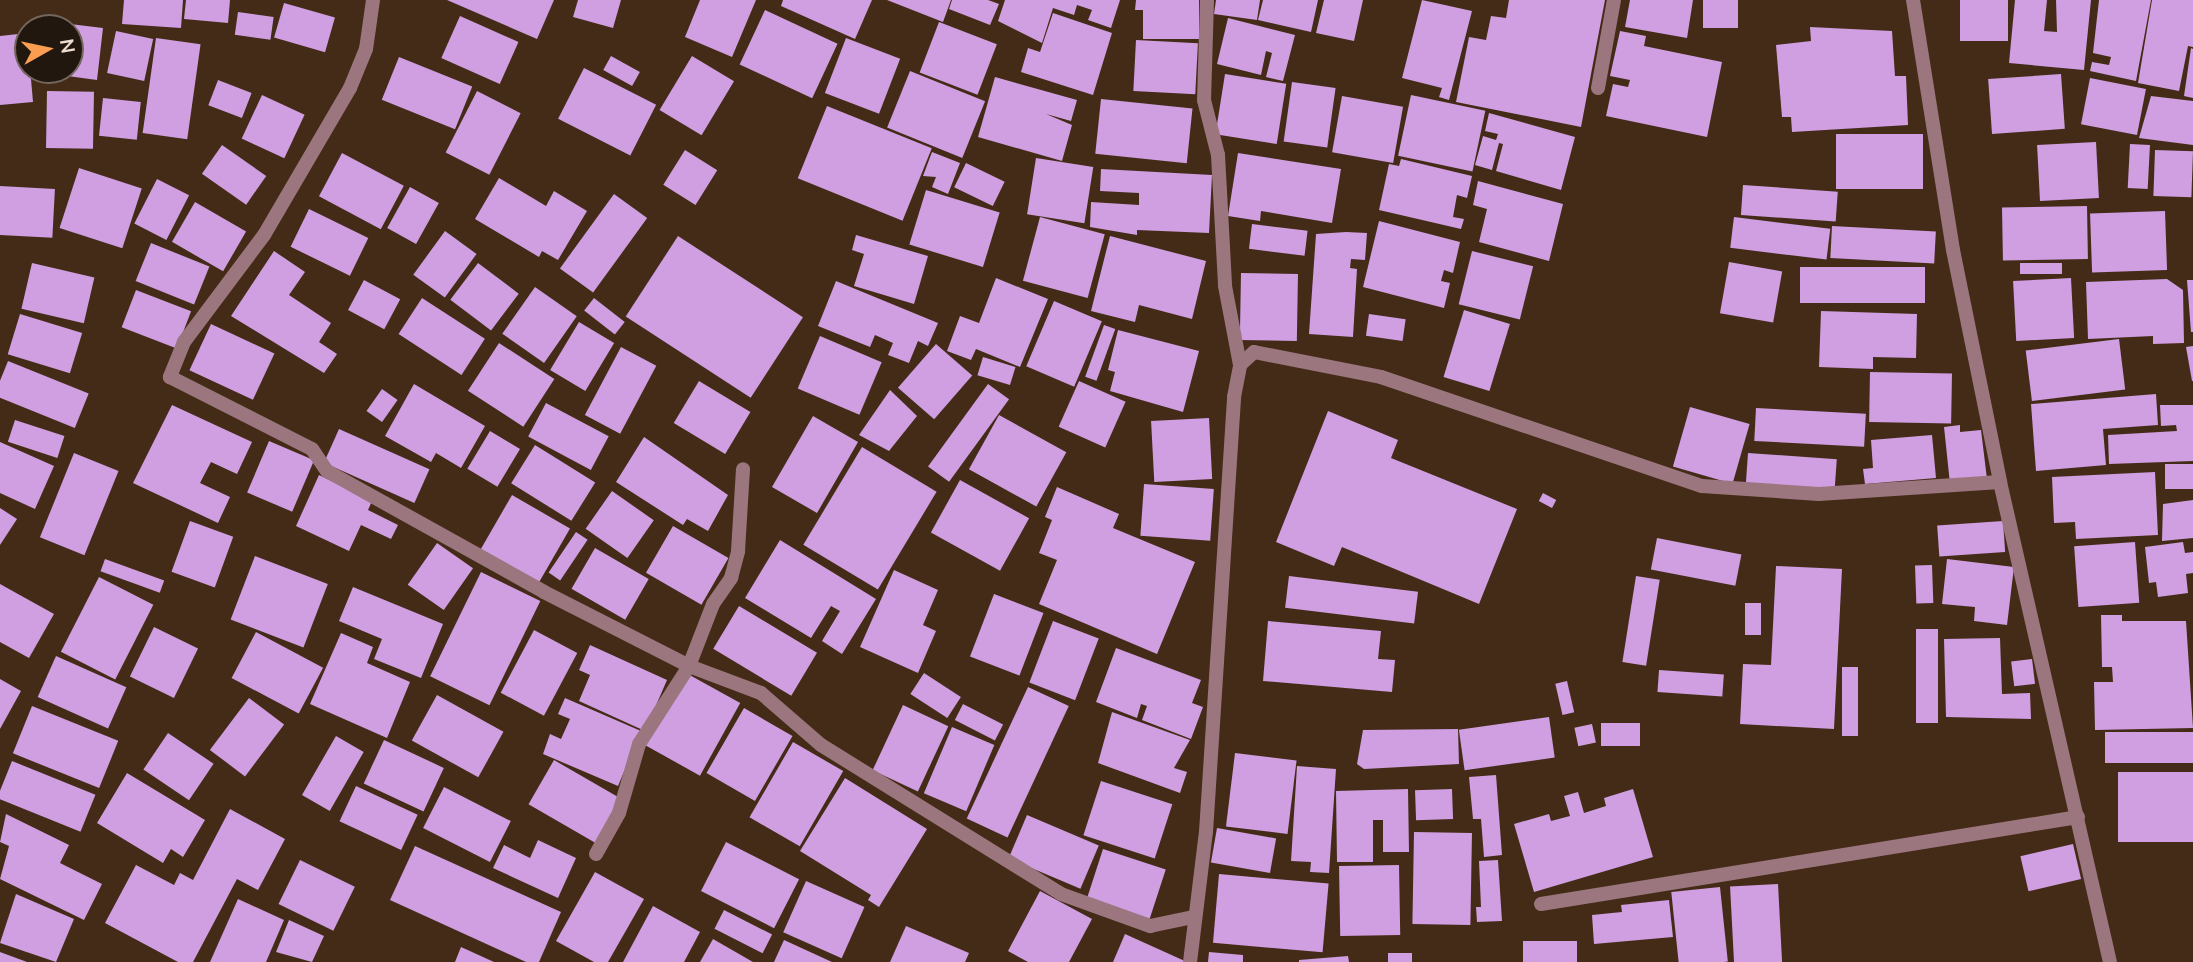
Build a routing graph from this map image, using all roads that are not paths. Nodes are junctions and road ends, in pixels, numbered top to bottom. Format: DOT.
graph roads {
  1 [pos="373,0"];
  2 [pos="1207,0"];
  3 [pos="1614,0"];
  4 [pos="1913,0"];
  5 [pos="1598,88"];
  6 [pos="1240,365"];
  7 [pos="743,470"];
  8 [pos="2000,482"];
  9 [pos="689,666"];
  10 [pos="2078,817"];
  11 [pos="596,853"];
  12 [pos="1541,904"];
  13 [pos="1193,918"];
  14 [pos="1190,962"];
  15 [pos="2110,962"];
  1 -- 9 [label="street"];
  2 -- 6 [label="street"];
  3 -- 5 [label="street"];
  4 -- 8 [label="street"];
  6 -- 8 [label="street"];
  6 -- 13 [label="street"];
  7 -- 9 [label="street"];
  8 -- 10 [label="street"];
  9 -- 11 [label="street"];
  9 -- 13 [label="street"];
  10 -- 12 [label="street"];
  10 -- 15 [label="street"];
  13 -- 14 [label="street"];
}
